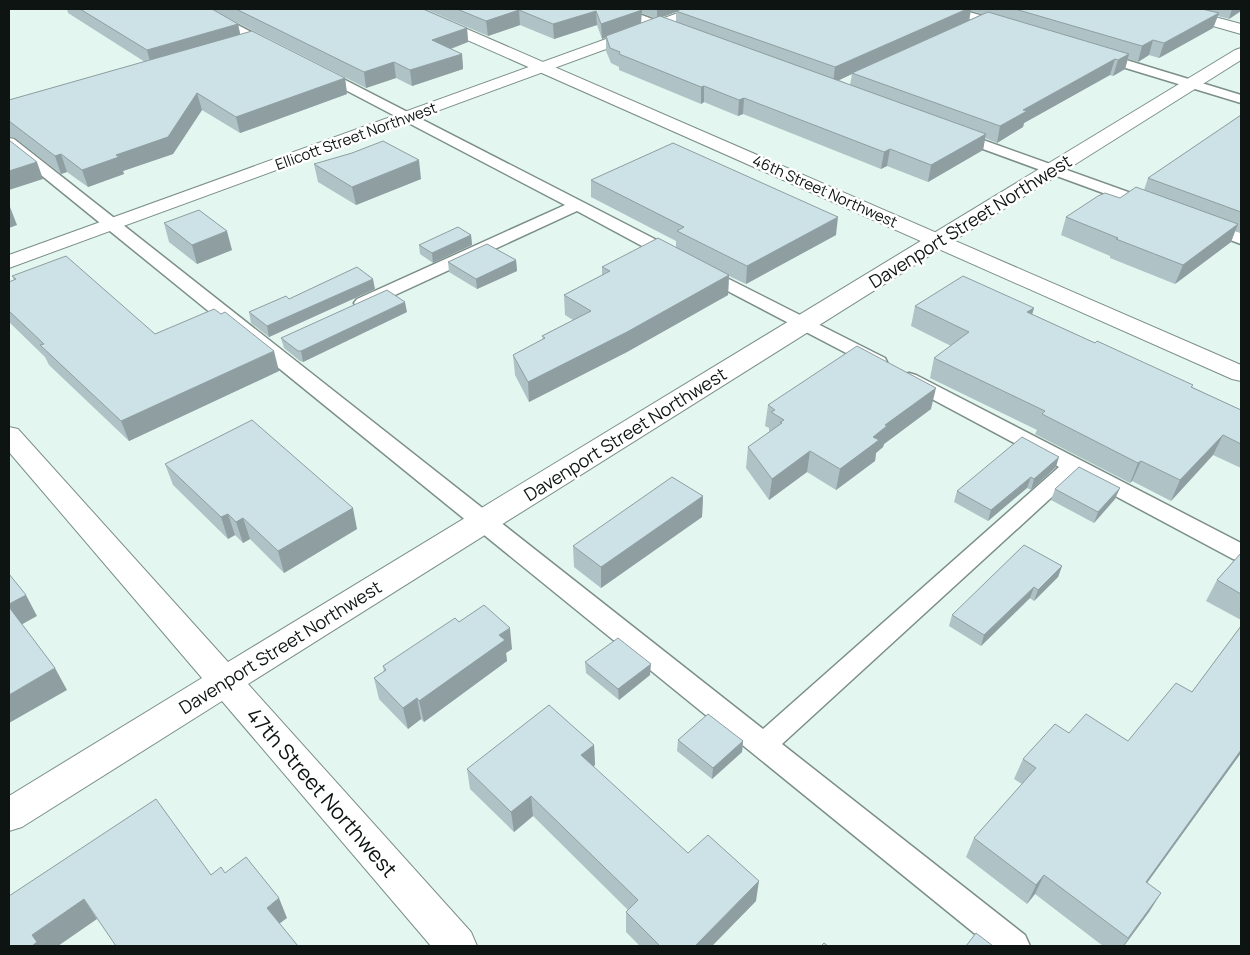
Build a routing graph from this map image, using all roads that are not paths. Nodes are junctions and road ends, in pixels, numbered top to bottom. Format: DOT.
graph roads {
  1 [pos="200,9"];
  2 [pos="409,9"];
  3 [pos="615,9"];
  4 [pos="702,9"];
  5 [pos="946,9"];
  6 [pos="1168,9"];
  7 [pos="985,20"];
  8 [pos="658,25"];
  9 [pos="967,28"];
  10 [pos="1014,29"];
  11 [pos="1241,29"];
  12 [pos="690,37"];
  13 [pos="258,39"];
  14 [pos="238,44"];
  15 [pos="284,52"];
  16 [pos="1090,52"];
  17 [pos="1241,53"];
  18 [pos="302,62"];
  19 [pos="543,67"];
  20 [pos="1192,84"];
  21 [pos="1241,99"];
  22 [pos="408,116"];
  23 [pos="944,130"];
  24 [pos="9,142"];
  25 [pos="1053,169"];
  26 [pos="578,205"];
  27 [pos="1161,209"];
  28 [pos="1197,222"];
  29 [pos="112,225"];
  30 [pos="1241,239"];
  31 [pos="938,241"];
  32 [pos="9,262"];
  33 [pos="346,312"];
  34 [pos="804,323"];
  35 [pos="1241,374"];
  36 [pos="9,435"];
  37 [pos="1074,465"];
  38 [pos="482,522"];
  39 [pos="1241,552"];
  40 [pos="225,681"];
  41 [pos="763,745"];
  42 [pos="9,815"];
  43 [pos="457,946"];
  44 [pos="1014,946"];
  1 -- 13 [label="lane"];
  2 -- 19 [label="street, 46th Street Northwest"];
  3 -- 8 [label="lane"];
  4 -- 8 [label="street, Ellicott Street Northwest"];
  5 -- 7 [label="lane"];
  6 -- 11 [label="street"];
  7 -- 9 [label="lane"];
  7 -- 10 [label="lane"];
  8 -- 12 [label="lane"];
  8 -- 19 [label="street, Ellicott Street Northwest"];
  13 -- 14 [label="lane"];
  13 -- 15 [label="lane"];
  16 -- 20 [label="lane"];
  17 -- 20 [label="street, Davenport Street Northwest"];
  18 -- 22 [label="lane"];
  19 -- 22 [label="street, Ellicott Street Northwest"];
  19 -- 31 [label="street, 46th Street Northwest"];
  20 -- 21 [label="lane"];
  20 -- 25 [label="street, Davenport Street Northwest"];
  22 -- 26 [label="lane"];
  22 -- 29 [label="street, Ellicott Street Northwest"];
  23 -- 25 [label="lane"];
  24 -- 29 [label="lane"];
  25 -- 27 [label="lane"];
  25 -- 31 [label="street, Davenport Street Northwest"];
  26 -- 33 [label="lane"];
  26 -- 34 [label="lane"];
  28 -- 30 [label="lane"];
  29 -- 32 [label="street, Ellicott Street Northwest"];
  29 -- 38 [label="lane"];
  31 -- 34 [label="street, Davenport Street Northwest"];
  31 -- 35 [label="street, 46th Street Northwest"];
  34 -- 37 [label="lane"];
  34 -- 38 [label="street, Davenport Street Northwest"];
  36 -- 40 [label="street, 47th Street Northwest"];
  37 -- 39 [label="lane"];
  37 -- 41 [label="lane"];
  38 -- 40 [label="street, Davenport Street Northwest"];
  38 -- 41 [label="lane"];
  40 -- 42 [label="street, Davenport Street Northwest"];
  40 -- 43 [label="street, 47th Street Northwest"];
  41 -- 44 [label="lane"];
}
